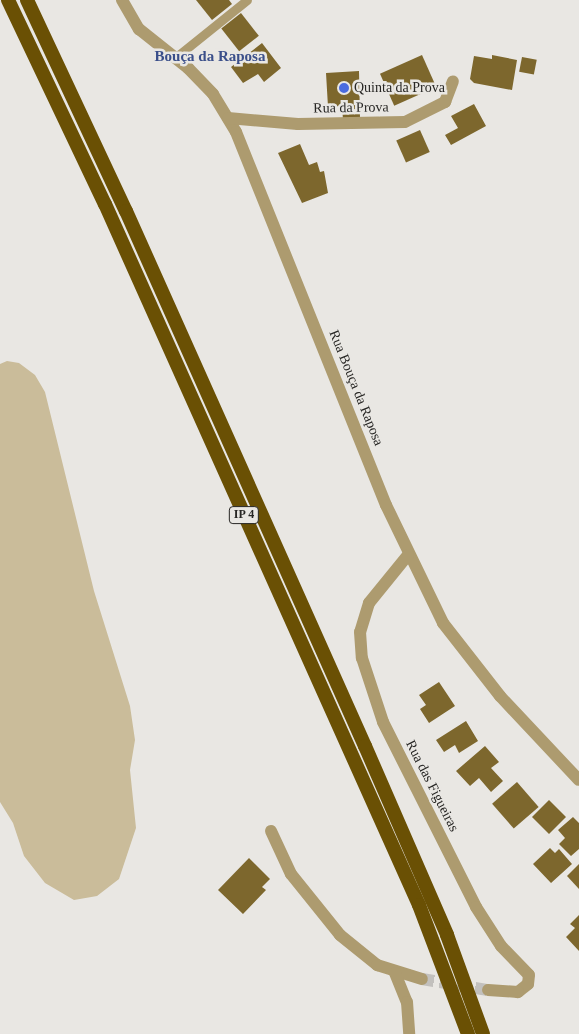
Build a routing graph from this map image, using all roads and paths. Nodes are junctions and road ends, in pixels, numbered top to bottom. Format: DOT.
graph roads {
  1 [pos="8,0"];
  2 [pos="27,0"];
  3 [pos="122,0"];
  4 [pos="247,0"];
  5 [pos="176,57"];
  6 [pos="453,81"];
  7 [pos="228,118"];
  8 [pos="408,554"];
  9 [pos="579,780"];
  10 [pos="271,831"];
  11 [pos="395,973"];
  12 [pos="422,980"];
  13 [pos="488,990"];
  14 [pos="409,1034"];
  15 [pos="468,1034"];
  16 [pos="483,1034"];
  1 -- 15 [label="highway, IP 4"];
  2 -- 16 [label="highway, IP 4"];
  3 -- 5 [label="street, Rua Bouça da Raposa"];
  4 -- 5 [label="lane"];
  5 -- 7 [label="street, Rua Bouça da Raposa"];
  6 -- 7 [label="street, Rua da Prova"];
  7 -- 8 [label="street, Rua Bouça da Raposa"];
  8 -- 9 [label="street, Rua Bouça da Raposa"];
  8 -- 13 [label="street, Rua das Figueiras"];
  10 -- 11 [label="street"];
  11 -- 12 [label="street"];
  11 -- 14 [label="street"];
}
